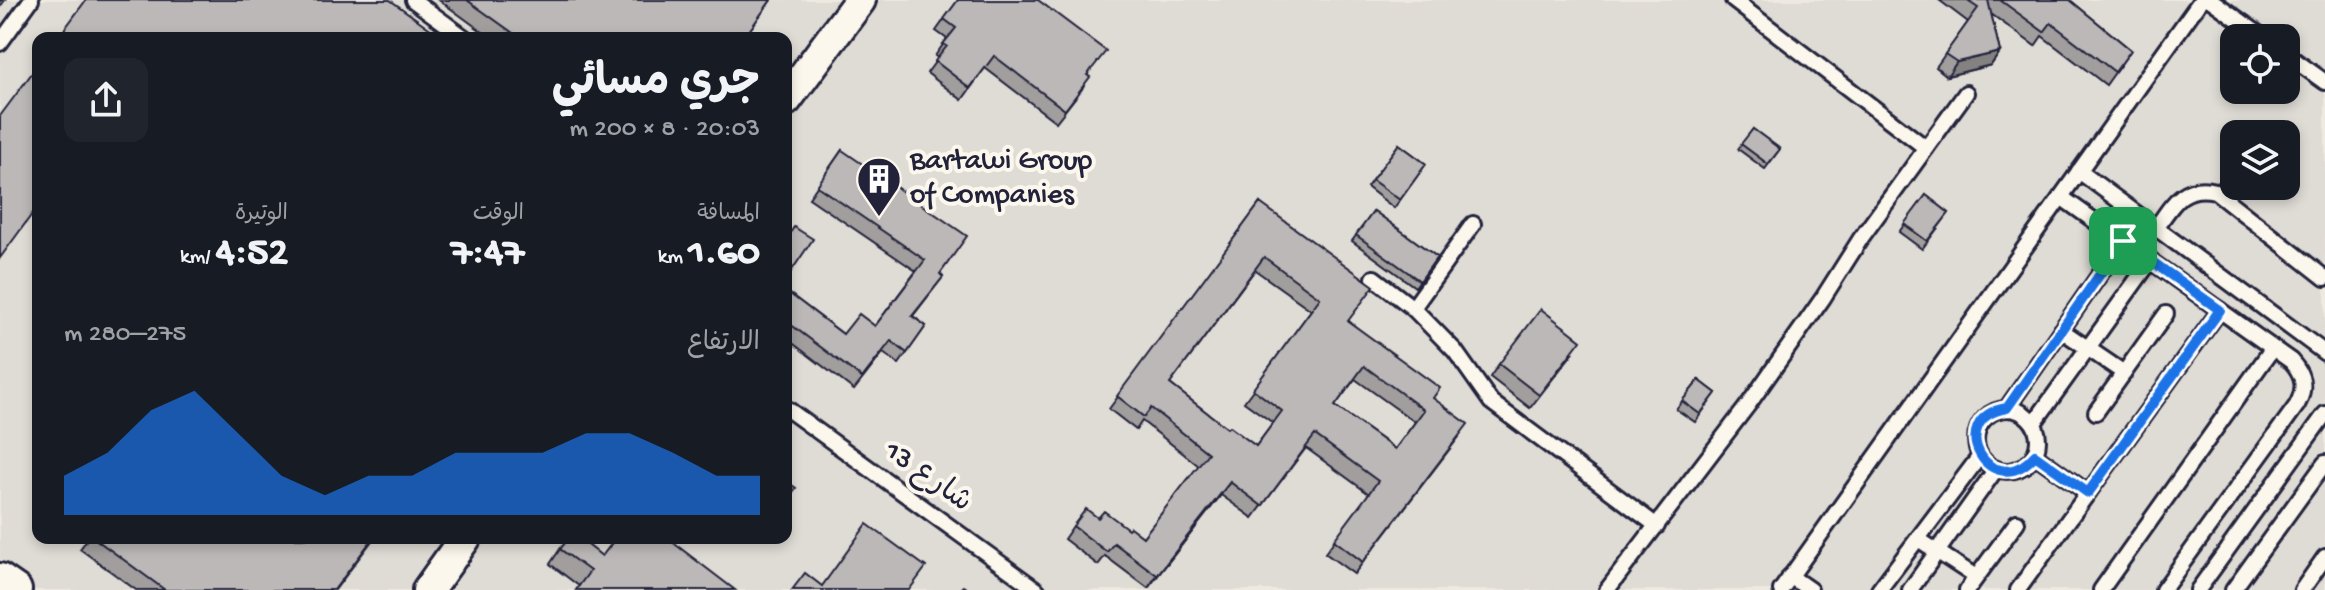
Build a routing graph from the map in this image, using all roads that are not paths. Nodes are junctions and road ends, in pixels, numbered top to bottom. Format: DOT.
graph roads {
  1 [pos="31,0"];
  2 [pos="413,0"];
  3 [pos="860,0"];
  4 [pos="1733,0"];
  5 [pos="2201,0"];
  6 [pos="2211,0"];
  7 [pos="2244,24"];
  8 [pos="457,32"];
  9 [pos="0,43"];
  10 [pos="2300,64"];
  11 [pos="2325,82"];
  12 [pos="792,92"];
  13 [pos="1966,93"];
  14 [pos="1926,148"];
  15 [pos="2079,171"];
  16 [pos="2061,197"];
  17 [pos="1473,224"];
  18 [pos="2156,228"];
  19 [pos="2123,241"];
  20 [pos="2151,260"];
  21 [pos="1374,278"];
  22 [pos="2325,278"];
  23 [pos="1413,308"];
  24 [pos="2220,310"];
  25 [pos="2166,314"];
  26 [pos="2061,330"];
  27 [pos="2088,349"];
  28 [pos="2272,349"];
  29 [pos="2325,353"];
  30 [pos="2124,373"];
  31 [pos="2007,408"];
  32 [pos="792,412"];
  33 [pos="2096,412"];
  34 [pos="2325,414"];
  35 [pos="2034,423"];
  36 [pos="2035,455"];
  37 [pos="1980,456"];
  38 [pos="2325,463"];
  39 [pos="1996,469"];
  40 [pos="2088,493"];
  41 [pos="2017,522"];
  42 [pos="1657,526"];
  43 [pos="1918,539"];
  44 [pos="461,544"];
  45 [pos="1938,552"];
  46 [pos="2325,557"];
  47 [pos="1790,576"];
  48 [pos="1976,577"];
  49 [pos="0,579"];
  50 [pos="16,590"];
  51 [pos="428,590"];
  52 [pos="1037,590"];
  53 [pos="1607,590"];
  54 [pos="1781,590"];
  55 [pos="1810,590"];
  56 [pos="1879,590"];
  57 [pos="1910,590"];
  58 [pos="1967,590"];
  59 [pos="2018,590"];
  60 [pos="2101,590"];
  61 [pos="2163,590"];
  62 [pos="2198,590"];
  63 [pos="2233,590"];
  64 [pos="2302,590"];
  1 -- 9 [label="lane"];
  2 -- 8 [label="lane"];
  3 -- 12 [label="street"];
  4 -- 14 [label="lane"];
  5 -- 15 [label="lane"];
  6 -- 7 [label="lane"];
  10 -- 11 [label="lane"];
  13 -- 14 [label="lane"];
  14 -- 42 [label="lane"];
  15 -- 16 [label="lane"];
  15 -- 18 [label="lane"];
  16 -- 19 [label="lane"];
  16 -- 47 [label="lane"];
  17 -- 23 [label="lane"];
  18 -- 22 [label="lane"];
  18 -- 29 [label="lane"];
  19 -- 20 [label="lane"];
  19 -- 26 [label="lane"];
  20 -- 24 [label="lane"];
  20 -- 27 [label="lane"];
  21 -- 23 [label="lane"];
  23 -- 42 [label="lane"];
  24 -- 28 [label="lane"];
  24 -- 40 [label="lane"];
  25 -- 30 [label="lane"];
  26 -- 27 [label="lane"];
  26 -- 31 [label="lane"];
  27 -- 30 [label="lane"];
  27 -- 35 [label="lane"];
  28 -- 60 [label="lane"];
  28 -- 61 [label="lane"];
  30 -- 33 [label="lane"];
  31 -- 35 [label="lane"];
  31 -- 37 [label="lane"];
  32 -- 52 [label="lane, شارع 13"];
  34 -- 62 [label="lane"];
  35 -- 36 [label="lane"];
  36 -- 39 [label="lane"];
  36 -- 40 [label="lane"];
  37 -- 39 [label="lane"];
  37 -- 43 [label="lane"];
  38 -- 63 [label="lane"];
  39 -- 45 [label="lane"];
  40 -- 59 [label="lane"];
  41 -- 48 [label="lane"];
  42 -- 53 [label="lane"];
  43 -- 45 [label="lane"];
  43 -- 56 [label="lane"];
  44 -- 51 [label="street"];
  45 -- 48 [label="lane"];
  45 -- 57 [label="lane"];
  46 -- 64 [label="lane"];
  47 -- 54 [label="lane"];
  47 -- 55 [label="lane"];
  48 -- 58 [label="lane"];
  49 -- 50 [label="street"];
}
